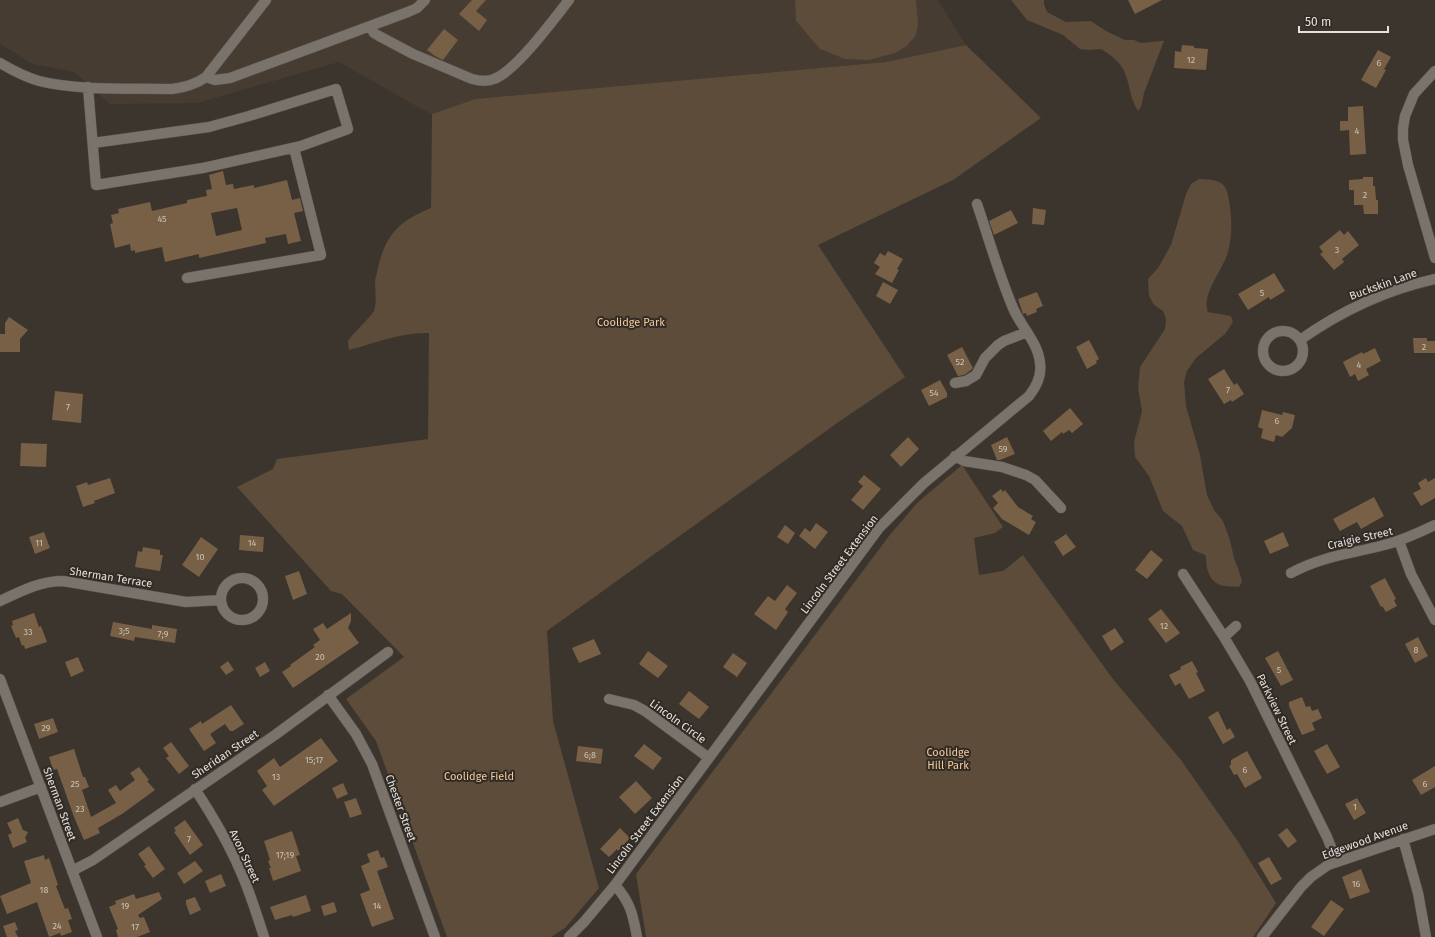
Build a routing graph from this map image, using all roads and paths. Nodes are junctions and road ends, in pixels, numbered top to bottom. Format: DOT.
graph roads {
  1 [pos="266,0"];
  2 [pos="425,0"];
  3 [pos="568,0"];
  4 [pos="370,26"];
  5 [pos="0,63"];
  6 [pos="1435,71"];
  7 [pos="206,77"];
  8 [pos="88,87"];
  9 [pos="93,143"];
  10 [pos="294,148"];
  11 [pos="977,204"];
  12 [pos="1435,258"];
  13 [pos="187,278"];
  14 [pos="1435,279"];
  15 [pos="1027,332"];
  16 [pos="1300,340"];
  17 [pos="955,383"];
  18 [pos="955,456"];
  19 [pos="1061,508"];
  20 [pos="1435,525"];
  21 [pos="1399,541"];
  22 [pos="1291,573"];
  23 [pos="1183,574"];
  24 [pos="221,600"];
  25 [pos="0,601"];
  26 [pos="1435,620"];
  27 [pos="1236,626"];
  28 [pos="1224,637"];
  29 [pos="388,652"];
  30 [pos="0,679"];
  31 [pos="328,695"];
  32 [pos="609,700"];
  33 [pos="709,758"];
  34 [pos="41,787"];
  35 [pos="195,789"];
  36 [pos="0,802"];
  37 [pos="1435,829"];
  38 [pos="1403,839"];
  39 [pos="1337,862"];
  40 [pos="72,871"];
  41 [pos="615,885"];
  42 [pos="97,937"];
  43 [pos="264,937"];
  44 [pos="435,937"];
  45 [pos="569,937"];
  46 [pos="637,937"];
  47 [pos="1262,937"];
  48 [pos="1426,937"];
  1 -- 7 [label="street"];
  2 -- 4 [label="street"];
  3 -- 4 [label="street"];
  4 -- 7 [label="street"];
  5 -- 8 [label="street"];
  6 -- 12 [label="street"];
  7 -- 8 [label="street"];
  8 -- 9 [label="street"];
  9 -- 10 [label="street"];
  9 -- 10 [label="street"];
  10 -- 13 [label="street"];
  11 -- 15 [label="street, Lincoln Street Extension"];
  14 -- 16 [label="street, Buckskin Lane"];
  15 -- 17 [label="street"];
  15 -- 18 [label="street, Lincoln Street Extension"];
  18 -- 19 [label="street"];
  18 -- 33 [label="street, Lincoln Street Extension"];
  20 -- 21 [label="street, Craigie Street"];
  21 -- 22 [label="street, Craigie Street"];
  21 -- 26 [label="street"];
  23 -- 28 [label="street, Parkview Street"];
  24 -- 24 [label="street"];
  24 -- 25 [label="street, Sherman Terrace"];
  27 -- 28 [label="street"];
  28 -- 39 [label="street, Parkview Street"];
  29 -- 31 [label="street, Sheridan Street"];
  30 -- 34 [label="street, Sherman Street"];
  31 -- 35 [label="street, Sheridan Street"];
  31 -- 44 [label="street, Chester Street"];
  32 -- 33 [label="street, Lincoln Circle"];
  33 -- 41 [label="street, Lincoln Street Extension"];
  34 -- 36 [label="street"];
  34 -- 40 [label="street, Sherman Street"];
  35 -- 40 [label="street, Sheridan Street"];
  35 -- 43 [label="street, Avon Street"];
  37 -- 38 [label="street, Edgewood Avenue"];
  38 -- 39 [label="street, Edgewood Avenue"];
  38 -- 48 [label="street"];
  39 -- 47 [label="street, Edgewood Avenue"];
  40 -- 42 [label="street, Sherman Street"];
  41 -- 45 [label="street, Lincoln Street Extension"];
  41 -- 46 [label="street"];
}
